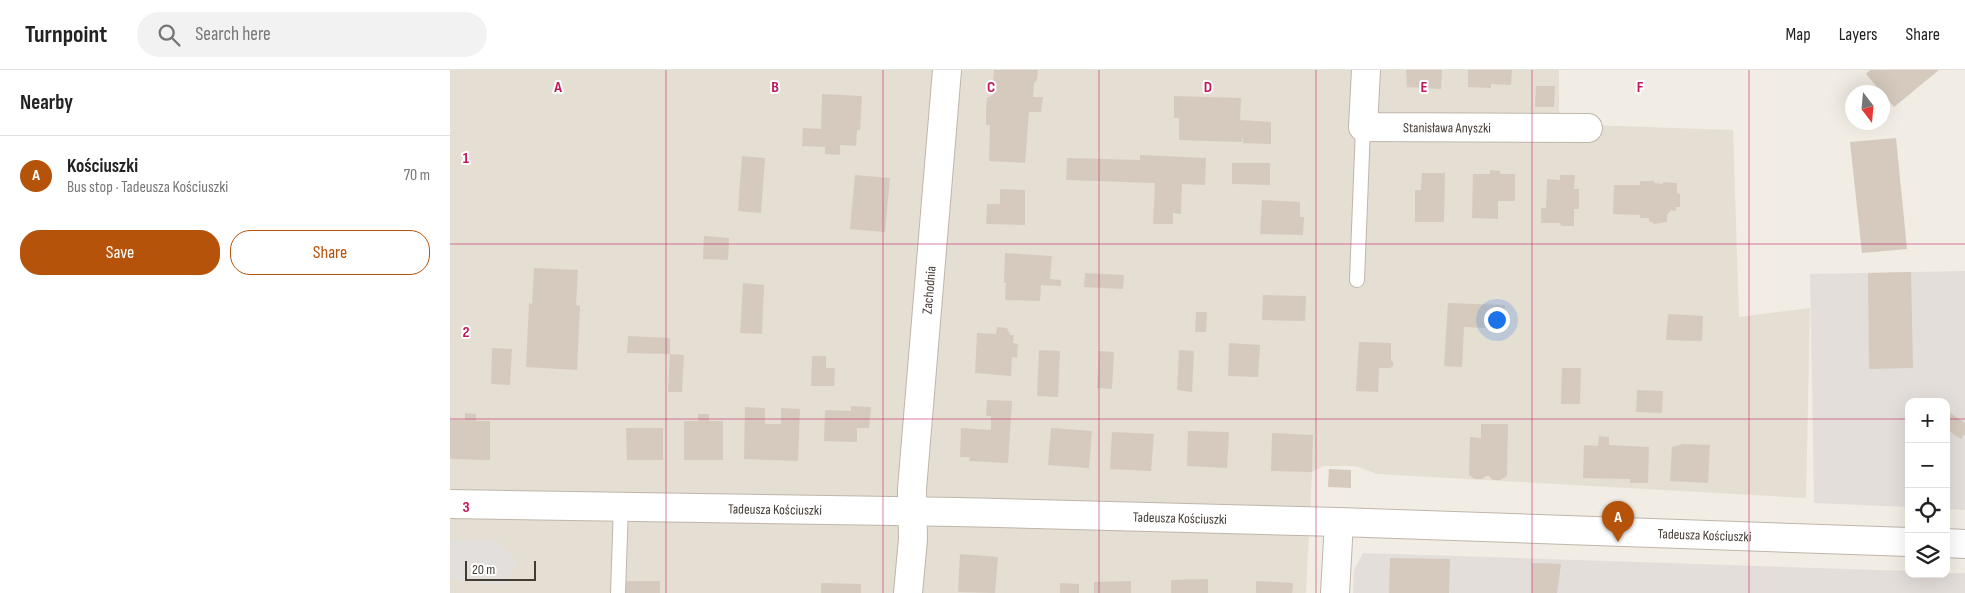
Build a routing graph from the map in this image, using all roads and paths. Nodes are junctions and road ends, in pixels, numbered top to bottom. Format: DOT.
graph roads {
  1 [pos="947,70"];
  2 [pos="1366,70"];
  3 [pos="1363,126"];
  4 [pos="1588,128"];
  5 [pos="1358,280"];
  6 [pos="450,504"];
  7 [pos="621,506"];
  8 [pos="912,512"];
  9 [pos="1338,522"];
  10 [pos="1905,542"];
  11 [pos="1950,543"];
  12 [pos="1965,544"];
  13 [pos="618,593"];
  14 [pos="908,593"];
  15 [pos="1335,593"];
  1 -- 8 [label="street, Zachodnia"];
  2 -- 3 [label="street"];
  3 -- 4 [label="street, Stanisława Anyszki"];
  3 -- 5 [label="lane"];
  6 -- 7 [label="street, Tadeusza Kościuszki"];
  7 -- 8 [label="street, Tadeusza Kościuszki"];
  7 -- 13 [label="lane"];
  8 -- 9 [label="street, Tadeusza Kościuszki"];
  8 -- 14 [label="street, Zachodnia"];
  9 -- 10 [label="street, Tadeusza Kościuszki"];
  9 -- 15 [label="street"];
  11 -- 12 [label="street"];
}
